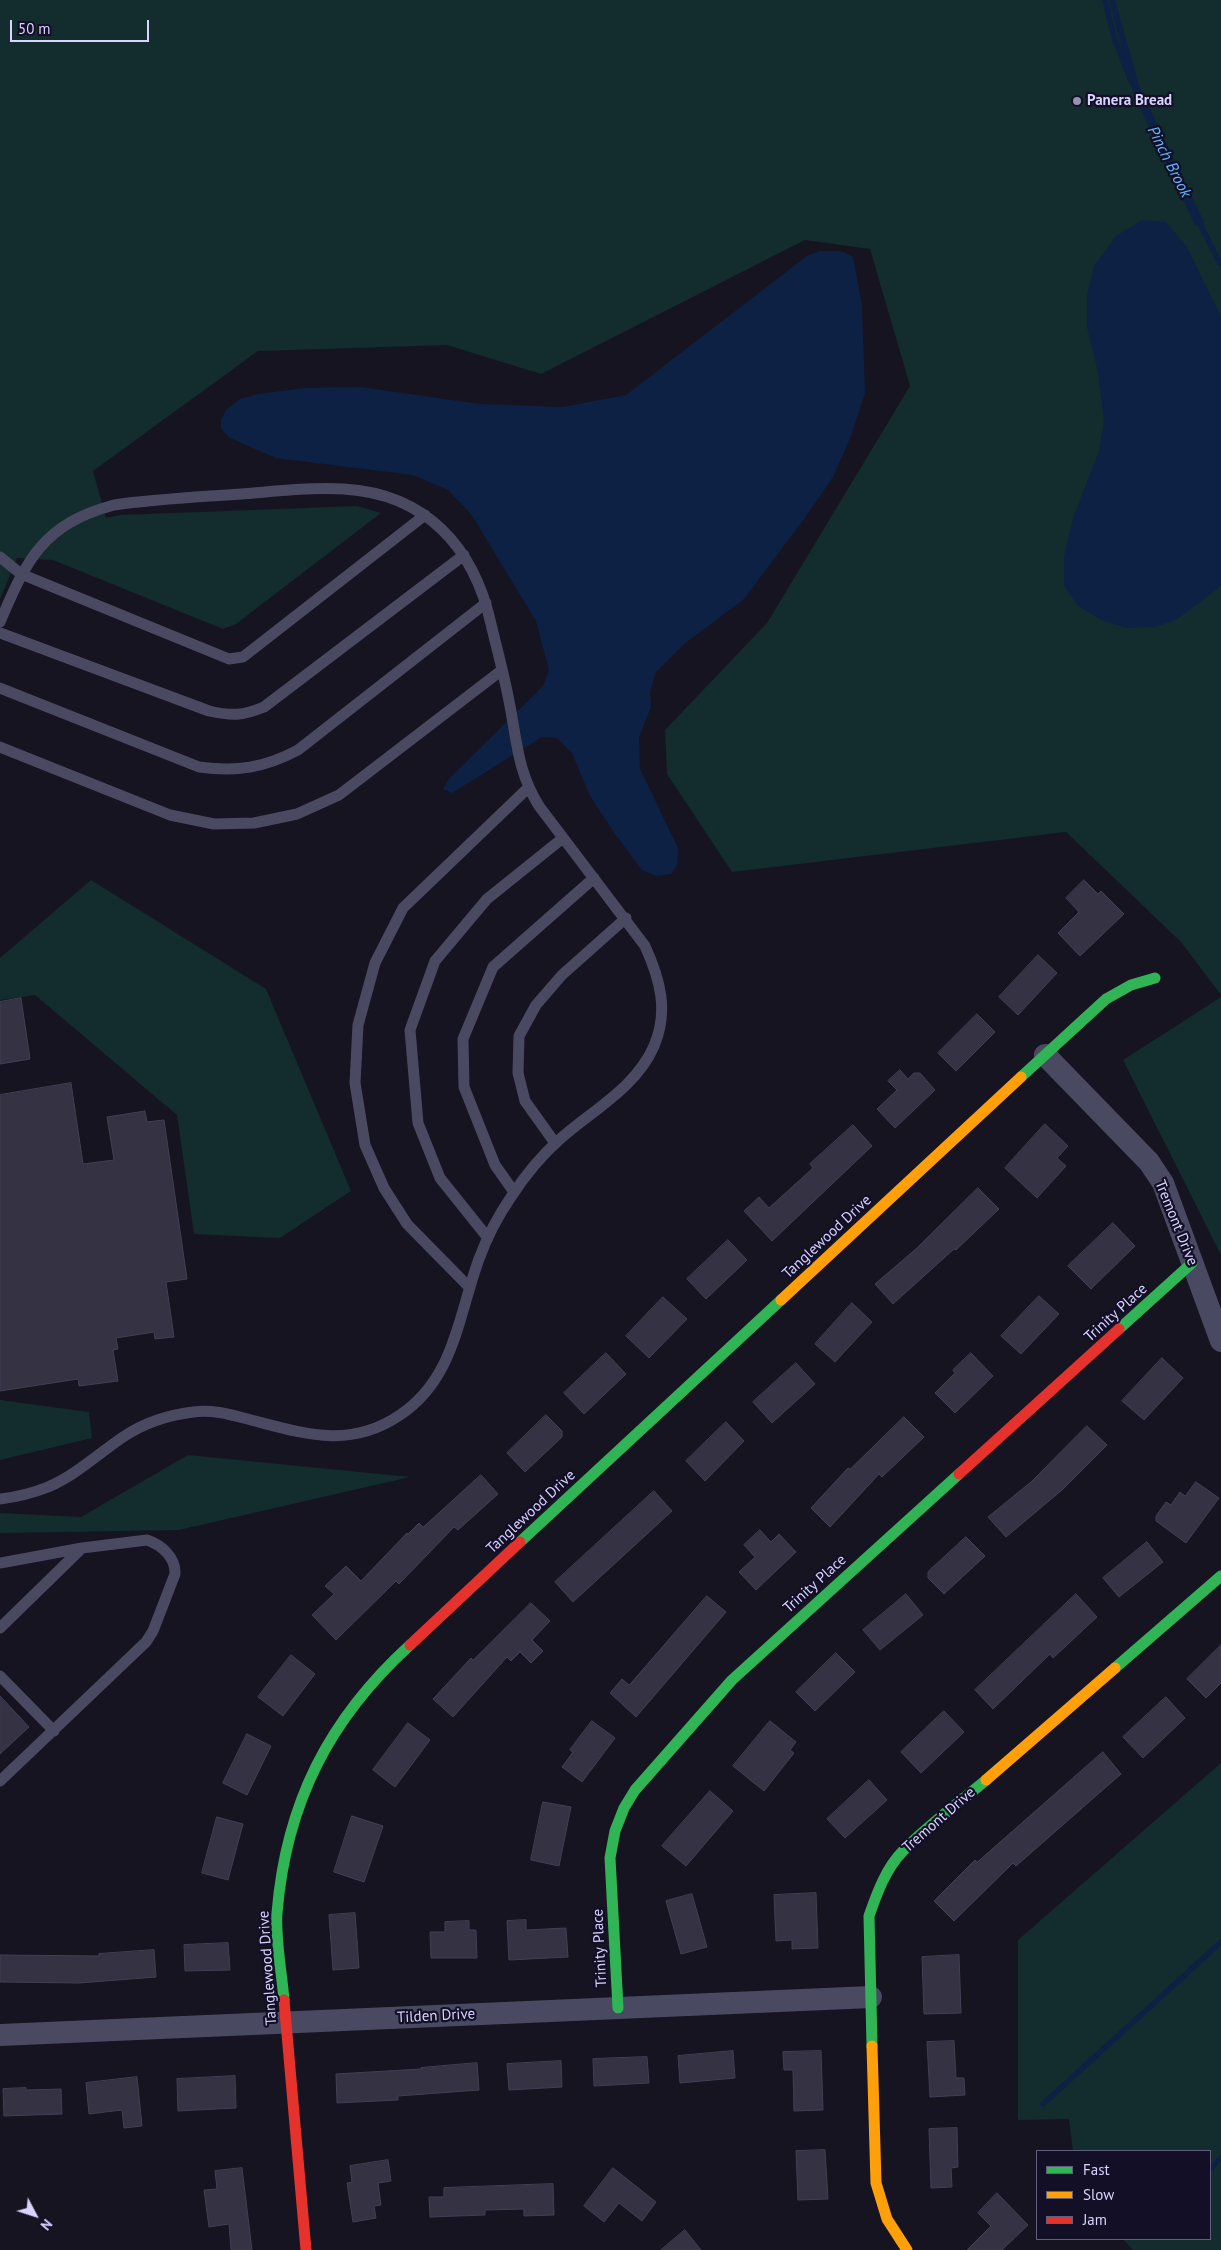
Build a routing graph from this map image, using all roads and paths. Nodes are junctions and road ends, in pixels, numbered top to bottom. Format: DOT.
graph roads {
  1 [pos="425,515"];
  2 [pos="464,555"];
  3 [pos="0,557"];
  4 [pos="21,574"];
  5 [pos="486,603"];
  6 [pos="0,622"];
  7 [pos="0,633"];
  8 [pos="502,670"];
  9 [pos="0,688"];
  10 [pos="0,747"];
  11 [pos="528,788"];
  12 [pos="563,838"];
  13 [pos="594,878"];
  14 [pos="626,918"];
  15 [pos="1155,978"];
  16 [pos="1045,1055"];
  17 [pos="556,1143"];
  18 [pos="514,1192"];
  19 [pos="488,1238"];
  20 [pos="1192,1263"];
  21 [pos="470,1288"];
  22 [pos="1221,1341"];
  23 [pos="0,1499"];
  24 [pos="82,1548"];
  25 [pos="0,1563"];
  26 [pos="1221,1576"];
  27 [pos="0,1628"];
  28 [pos="0,1676"];
  29 [pos="54,1731"];
  30 [pos="0,1781"];
  31 [pos="871,1996"];
  32 [pos="618,2008"];
  33 [pos="286,2022"];
  34 [pos="0,2035"];
  35 [pos="306,2250"];
  36 [pos="907,2250"];
  1 -- 2 [label="lane"];
  1 -- 4 [label="lane"];
  1 -- 4 [label="lane"];
  2 -- 5 [label="lane"];
  2 -- 7 [label="lane"];
  3 -- 4 [label="lane"];
  4 -- 6 [label="lane"];
  5 -- 8 [label="lane"];
  5 -- 9 [label="lane"];
  8 -- 10 [label="lane"];
  8 -- 11 [label="lane"];
  11 -- 12 [label="lane"];
  11 -- 21 [label="lane"];
  12 -- 13 [label="lane"];
  12 -- 19 [label="lane"];
  13 -- 14 [label="lane"];
  13 -- 18 [label="lane"];
  14 -- 17 [label="lane"];
  14 -- 17 [label="lane"];
  15 -- 16 [label="street, Tanglewood Drive"];
  16 -- 20 [label="street, Tremont Drive"];
  16 -- 33 [label="street, Tanglewood Drive"];
  17 -- 18 [label="lane"];
  18 -- 19 [label="lane"];
  19 -- 21 [label="lane"];
  20 -- 22 [label="street, Tremont Drive"];
  20 -- 32 [label="street, Trinity Place"];
  21 -- 23 [label="lane"];
  24 -- 25 [label="lane"];
  24 -- 27 [label="lane"];
  24 -- 29 [label="lane"];
  26 -- 31 [label="street, Tremont Drive"];
  28 -- 29 [label="lane"];
  29 -- 30 [label="lane"];
  31 -- 32 [label="street, Tilden Drive"];
  31 -- 36 [label="street, Tremont Drive"];
  32 -- 33 [label="street, Tilden Drive"];
  33 -- 34 [label="street, Tilden Drive"];
  33 -- 35 [label="street, Tanglewood Drive"];
}
